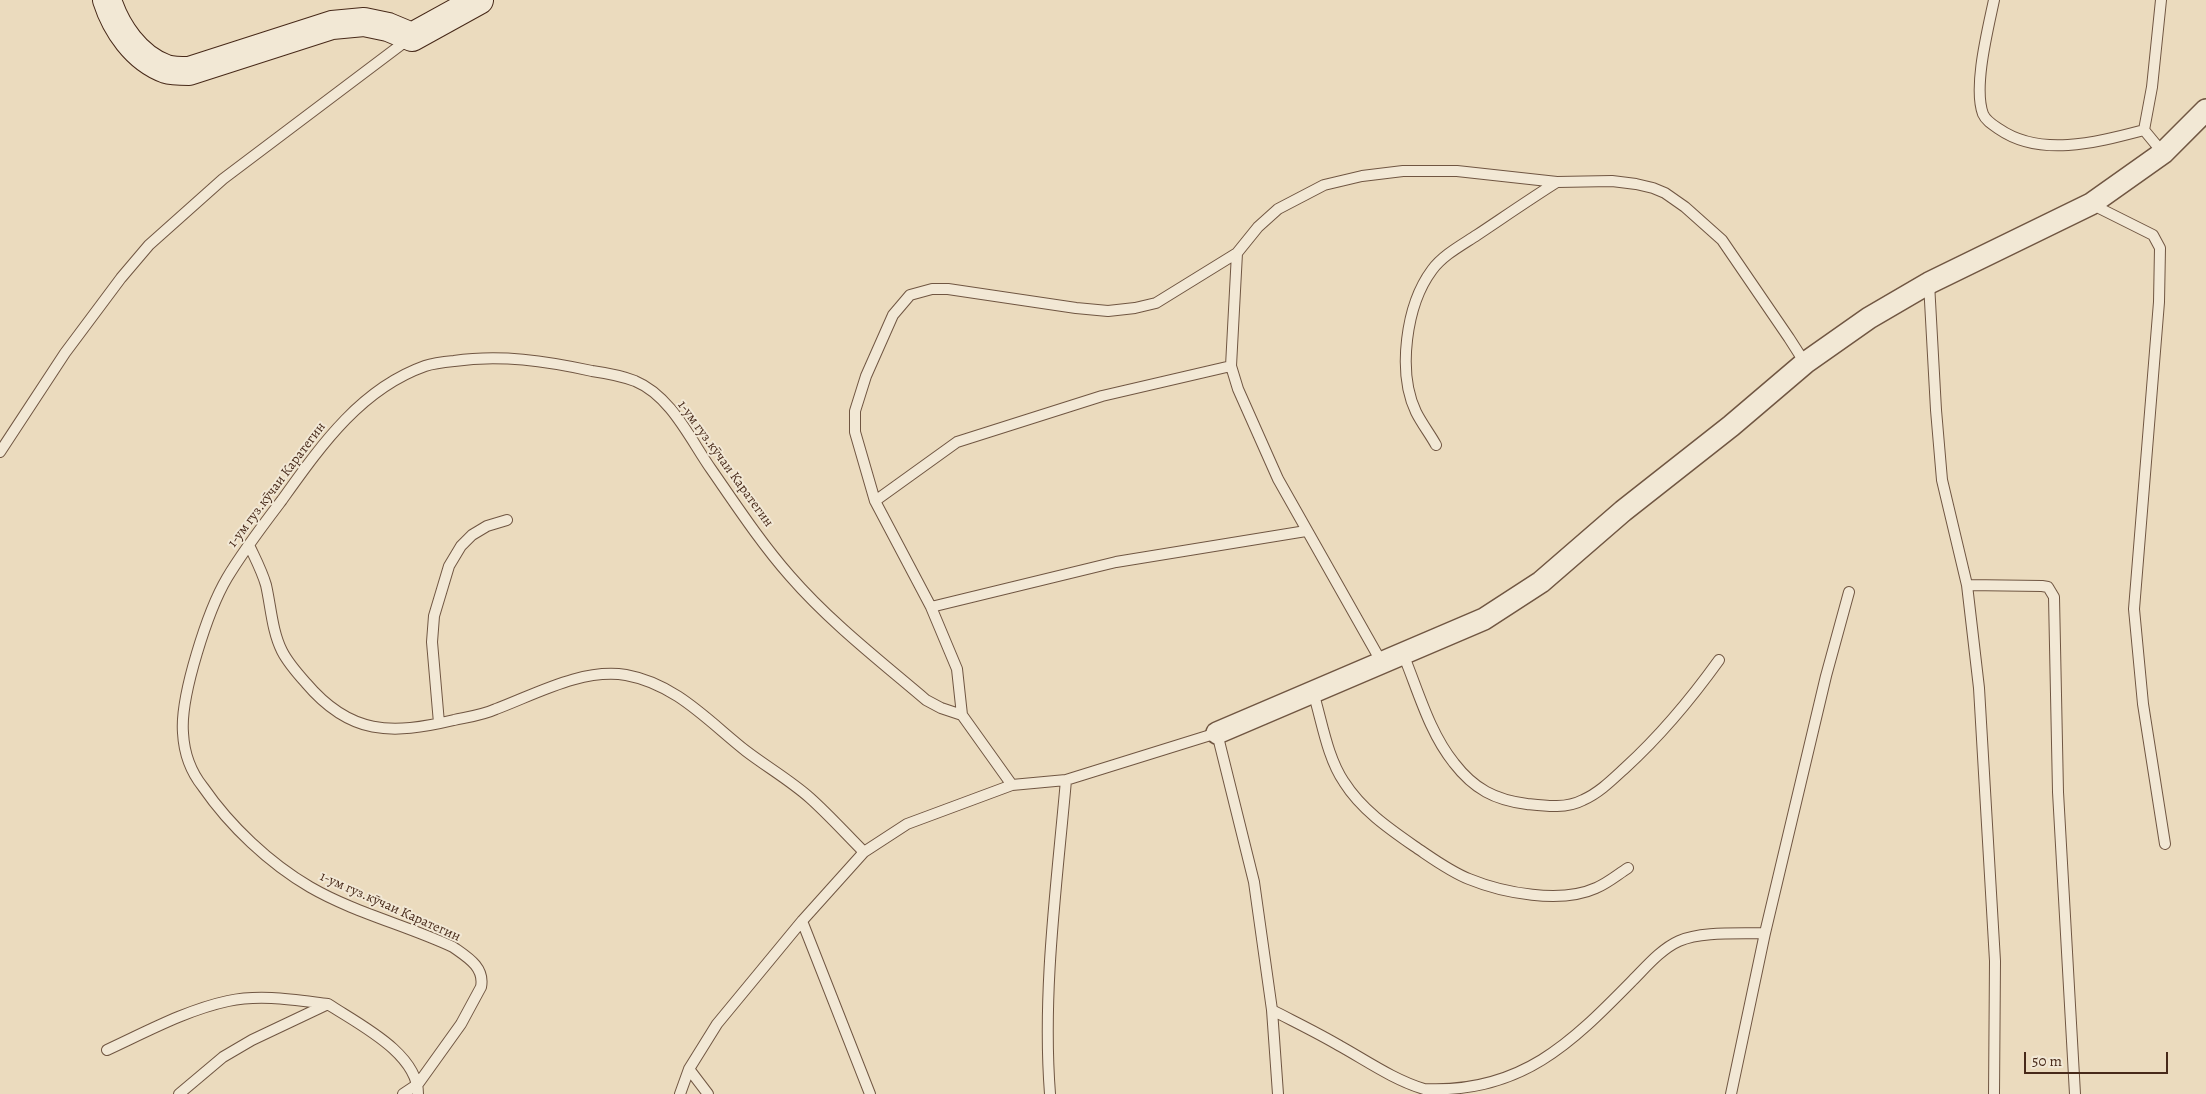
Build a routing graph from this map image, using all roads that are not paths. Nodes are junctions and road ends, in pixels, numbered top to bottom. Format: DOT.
graph roads {
  1 [pos="107,0"];
  2 [pos="479,0"];
  3 [pos="1994,0"];
  4 [pos="2161,0"];
  5 [pos="412,37"];
  6 [pos="2206,110"];
  7 [pos="2144,130"];
  8 [pos="2163,153"];
  9 [pos="1557,182"];
  10 [pos="2091,204"];
  11 [pos="1238,253"];
  12 [pos="1928,283"];
  13 [pos="1805,363"];
  14 [pos="1232,366"];
  15 [pos="1436,445"];
  16 [pos="0,452"];
  17 [pos="875,501"];
  18 [pos="507,520"];
  19 [pos="1306,531"];
  20 [pos="249,545"];
  21 [pos="1967,585"];
  22 [pos="1849,592"];
  23 [pos="931,607"];
  24 [pos="1403,654"];
  25 [pos="1720,660"];
  26 [pos="1382,663"];
  27 [pos="1313,692"];
  28 [pos="962,715"];
  29 [pos="439,723"];
  30 [pos="1217,733"];
  31 [pos="1066,780"];
  32 [pos="1012,784"];
  33 [pos="2165,844"];
  34 [pos="864,852"];
  35 [pos="1628,868"];
  36 [pos="802,921"];
  37 [pos="1765,933"];
  38 [pos="328,1004"];
  39 [pos="1272,1010"];
  40 [pos="107,1050"];
  41 [pos="689,1069"];
  42 [pos="418,1089"];
  43 [pos="179,1094"];
  44 [pos="403,1094"];
  45 [pos="680,1094"];
  46 [pos="708,1094"];
  47 [pos="870,1094"];
  48 [pos="1050,1094"];
  49 [pos="1278,1094"];
  50 [pos="1731,1094"];
  51 [pos="1994,1094"];
  52 [pos="2075,1094"];
  1 -- 5 [label="street"];
  2 -- 5 [label="street"];
  3 -- 7 [label="lane"];
  4 -- 7 [label="lane"];
  5 -- 16 [label="lane"];
  6 -- 8 [label="street"];
  7 -- 8 [label="lane"];
  8 -- 10 [label="street"];
  9 -- 11 [label="lane"];
  9 -- 13 [label="lane"];
  9 -- 15 [label="lane"];
  10 -- 12 [label="street"];
  10 -- 33 [label="lane"];
  11 -- 14 [label="lane"];
  11 -- 17 [label="lane"];
  12 -- 13 [label="street"];
  12 -- 21 [label="lane"];
  13 -- 24 [label="street"];
  14 -- 17 [label="lane"];
  14 -- 19 [label="lane"];
  17 -- 23 [label="lane"];
  18 -- 29 [label="lane"];
  19 -- 23 [label="lane"];
  19 -- 26 [label="lane"];
  20 -- 28 [label="lane, 1-ум гуз.кӯчаи Каратегин"];
  20 -- 29 [label="lane"];
  20 -- 42 [label="lane, 1-ум гуз.кӯчаи Каратегин"];
  21 -- 51 [label="lane"];
  21 -- 52 [label="lane"];
  22 -- 37 [label="lane"];
  23 -- 28 [label="lane"];
  24 -- 25 [label="lane"];
  24 -- 26 [label="street"];
  26 -- 27 [label="street"];
  27 -- 30 [label="street"];
  27 -- 35 [label="lane"];
  28 -- 32 [label="lane"];
  29 -- 34 [label="lane"];
  30 -- 31 [label="lane"];
  30 -- 39 [label="lane"];
  31 -- 32 [label="lane"];
  31 -- 48 [label="lane"];
  32 -- 34 [label="lane"];
  34 -- 36 [label="lane"];
  36 -- 41 [label="lane"];
  36 -- 47 [label="lane"];
  37 -- 39 [label="lane"];
  37 -- 50 [label="lane"];
  38 -- 40 [label="lane"];
  38 -- 42 [label="lane"];
  38 -- 43 [label="lane"];
  39 -- 49 [label="lane"];
  41 -- 45 [label="lane"];
  41 -- 46 [label="lane"];
  42 -- 44 [label="lane"];
}
